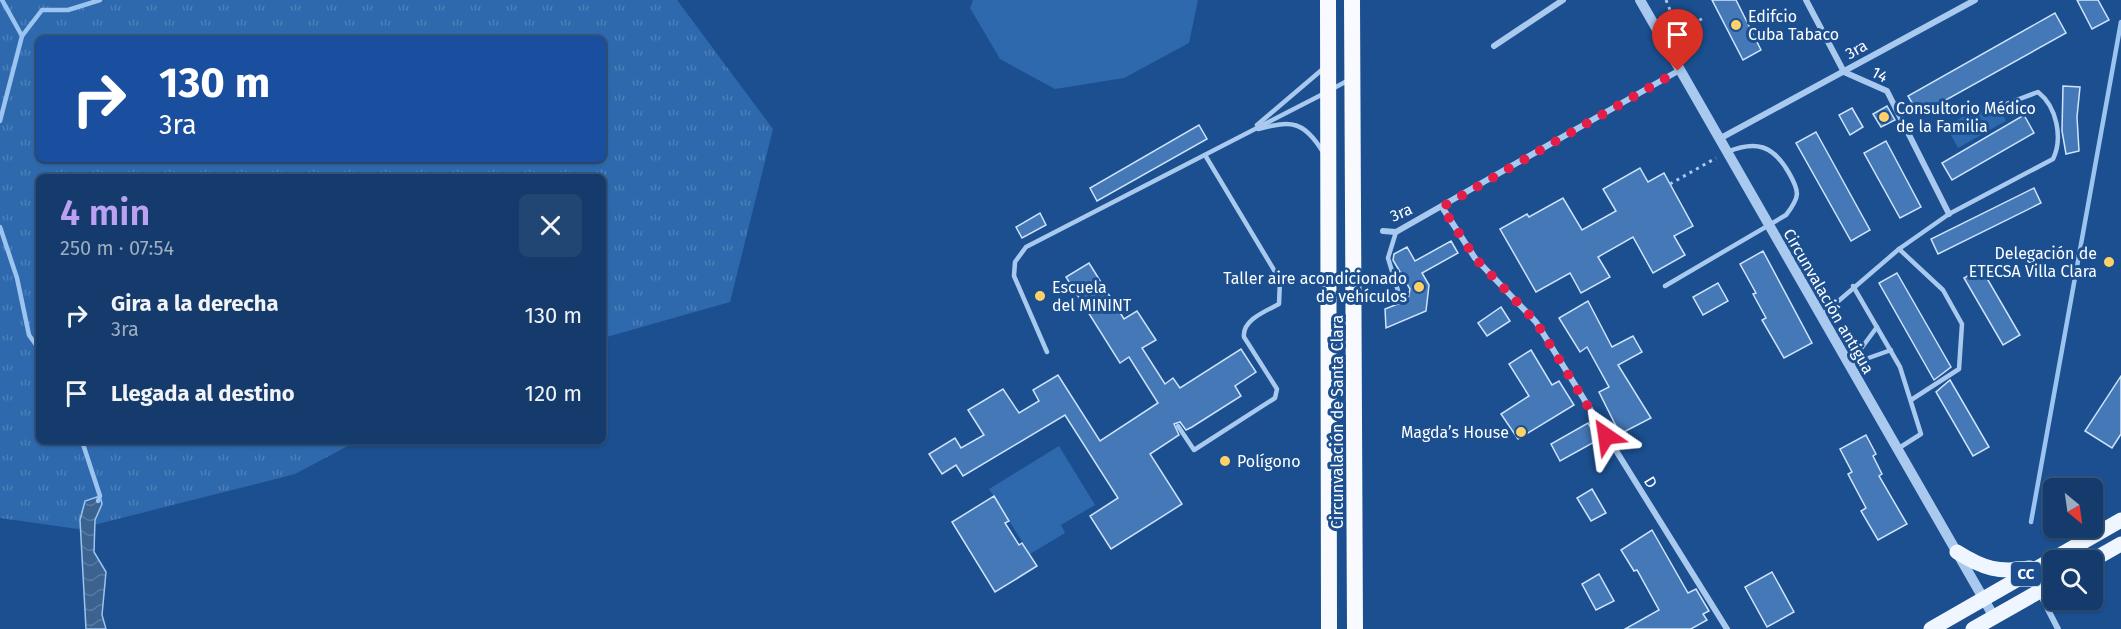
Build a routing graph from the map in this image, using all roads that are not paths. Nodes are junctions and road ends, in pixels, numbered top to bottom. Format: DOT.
graph roads {
  1 [pos="1328,0"];
  2 [pos="1352,0"];
  3 [pos="1563,0"];
  4 [pos="1640,0"];
  5 [pos="1806,0"];
  6 [pos="1975,0"];
  7 [pos="1494,46"];
  8 [pos="1328,64"];
  9 [pos="1678,71"];
  10 [pos="1844,72"];
  11 [pos="1351,79"];
  12 [pos="1327,92"];
  13 [pos="2006,104"];
  14 [pos="1249,132"];
  15 [pos="1718,140"];
  16 [pos="1725,153"];
  17 [pos="1205,155"];
  18 [pos="1327,160"];
  19 [pos="1442,207"];
  20 [pos="1949,214"];
  21 [pos="1768,226"];
  22 [pos="1383,231"];
  23 [pos="1396,232"];
  24 [pos="1899,249"];
  25 [pos="1665,286"];
  26 [pos="1853,286"];
  27 [pos="1399,294"];
  28 [pos="1821,316"];
  29 [pos="1877,327"];
  30 [pos="1891,350"];
  31 [pos="1047,352"];
  32 [pos="1849,365"];
  33 [pos="1911,400"];
  34 [pos="1178,426"];
  35 [pos="1898,448"];
  36 [pos="2121,520"];
  37 [pos="2121,544"];
  38 [pos="1958,552"];
  39 [pos="2103,554"];
  40 [pos="2039,567"];
  41 [pos="2043,588"];
  42 [pos="2038,591"];
  43 [pos="1984,599"];
  44 [pos="1994,617"];
  45 [pos="1329,629"];
  46 [pos="1355,629"];
  47 [pos="1727,629"];
  48 [pos="1931,629"];
  49 [pos="1973,629"];
  50 [pos="2058,629"];
  1 -- 8 [label="highway, Circunvalación de Santa Clara"];
  2 -- 11 [label="highway, Circunvalación de Santa Clara"];
  3 -- 7 [label="street"];
  4 -- 9 [label="street, Circunvalación antigua"];
  5 -- 10 [label="street"];
  6 -- 10 [label="street, 3ra"];
  8 -- 12 [label="highway, Circunvalación de Santa Clara"];
  8 -- 14 [label="lane"];
  9 -- 15 [label="street, Circunvalación antigua"];
  9 -- 19 [label="street, 3ra"];
  10 -- 15 [label="street, 3ra"];
  10 -- 20 [label="street, 14"];
  11 -- 12 [label="lane"];
  11 -- 46 [label="highway, Circunvalación de Santa Clara"];
  12 -- 14 [label="lane"];
  12 -- 18 [label="highway, Circunvalación de Santa Clara"];
  13 -- 20 [label="lane"];
  14 -- 17 [label="lane"];
  14 -- 18 [label="lane"];
  15 -- 16 [label="street, Circunvalación antigua"];
  16 -- 21 [label="street, Circunvalación antigua"];
  16 -- 21 [label="lane"];
  17 -- 31 [label="lane"];
  17 -- 34 [label="lane"];
  18 -- 45 [label="highway, Circunvalación de Santa Clara"];
  19 -- 23 [label="street, 3ra"];
  19 -- 47 [label="street, D"];
  20 -- 24 [label="lane"];
  21 -- 25 [label="lane"];
  21 -- 28 [label="street, Circunvalación antigua"];
  22 -- 23 [label="street, 3ra"];
  23 -- 27 [label="lane"];
  24 -- 26 [label="lane"];
  24 -- 33 [label="lane"];
  26 -- 28 [label="lane"];
  26 -- 29 [label="lane"];
  28 -- 32 [label="street, Circunvalación antigua"];
  29 -- 30 [label="lane"];
  29 -- 32 [label="lane"];
  30 -- 32 [label="lane"];
  30 -- 33 [label="lane"];
  32 -- 35 [label="street, Circunvalación antigua"];
  33 -- 35 [label="lane"];
  35 -- 38 [label="street, Circunvalación antigua"];
  36 -- 40 [label="main road, CC"];
  37 -- 39 [label="main road"];
  38 -- 40 [label="main road"];
  38 -- 43 [label="street, Circunvalación antigua"];
  40 -- 43 [label="main road, CC"];
  41 -- 42 [label="main road, CC"];
  42 -- 44 [label="main road, CC"];
  42 -- 50 [label="street"];
  43 -- 44 [label="street, Circunvalación antigua"];
  43 -- 48 [label="main road, CC"];
  44 -- 49 [label="main road, CC"];
}
